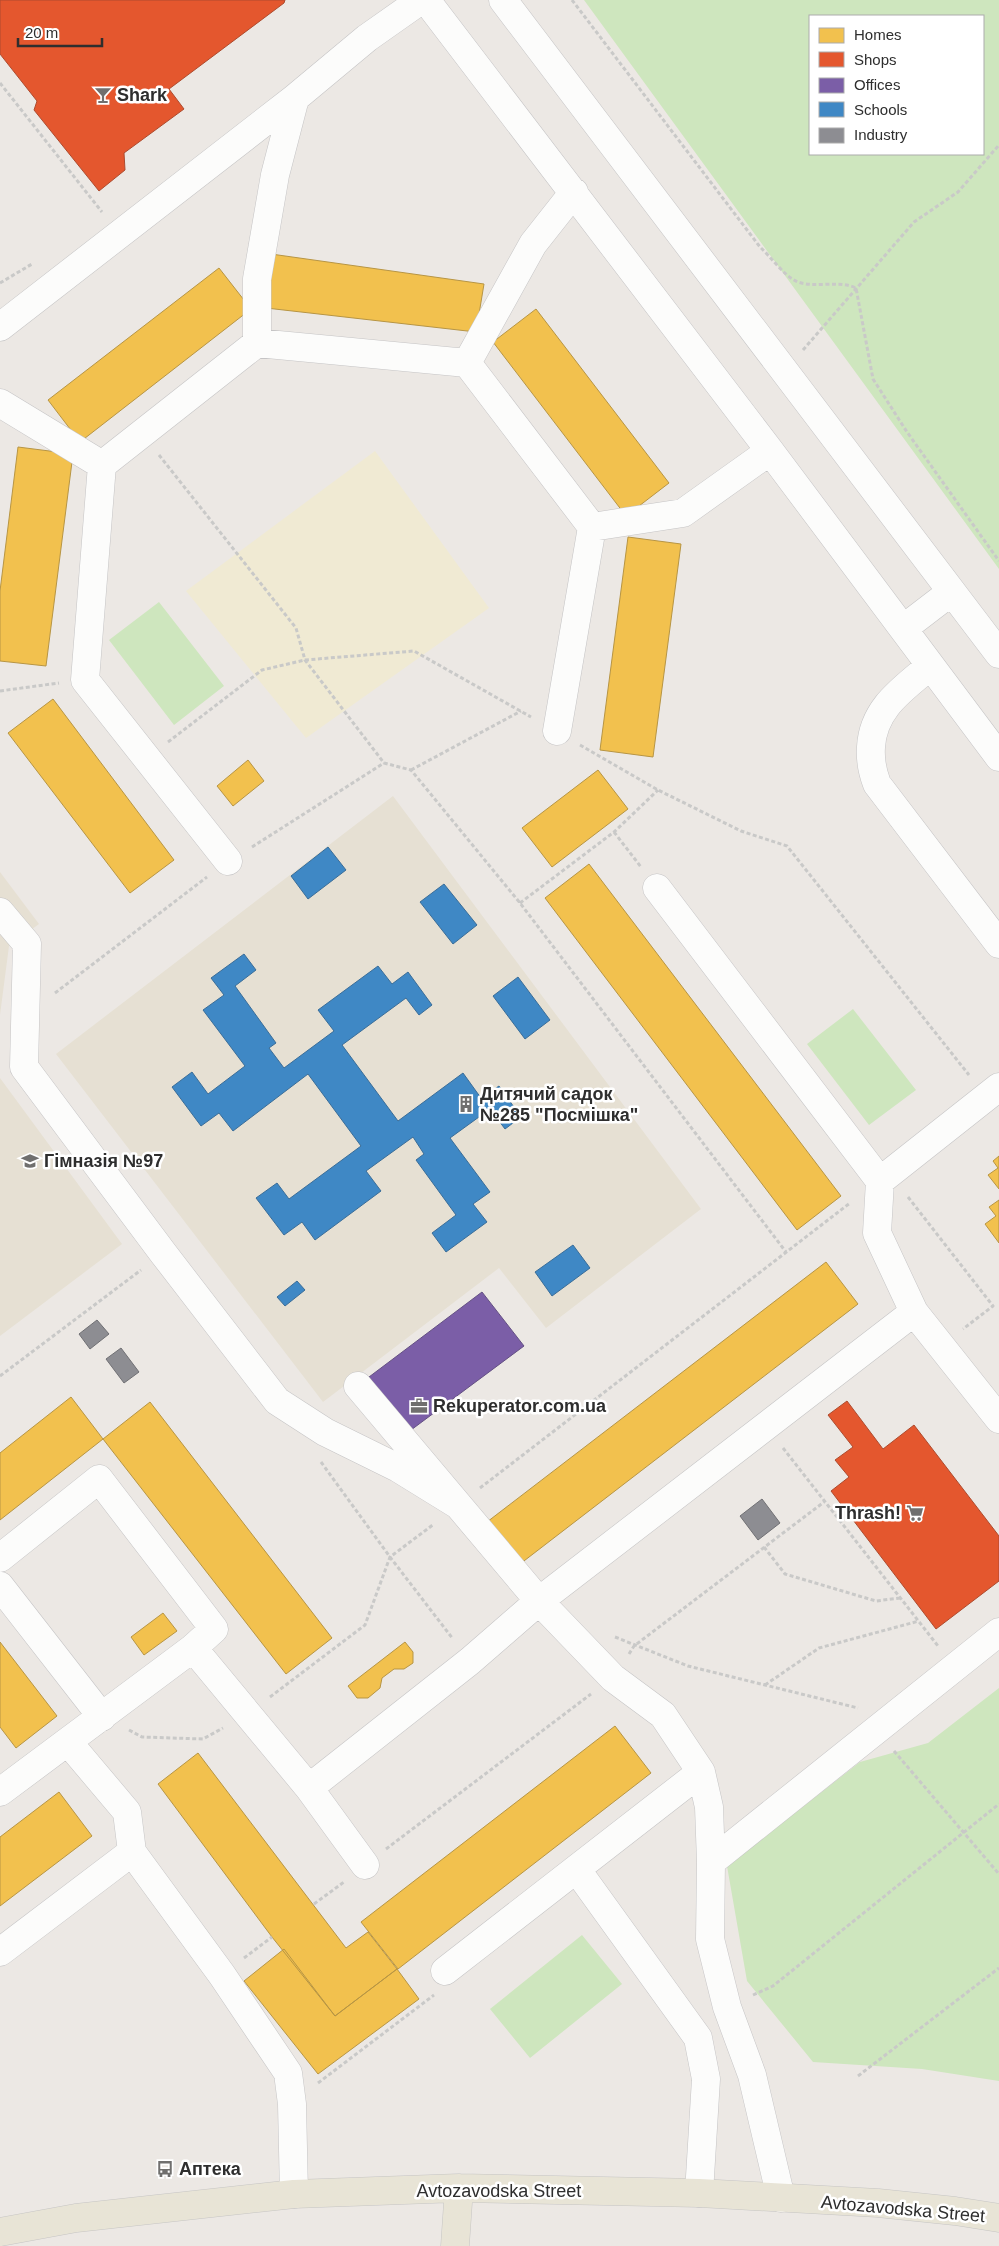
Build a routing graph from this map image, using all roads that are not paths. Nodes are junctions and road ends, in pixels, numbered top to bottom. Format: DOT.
graph roads {
  1 [pos="421,0"];
  2 [pos="426,0"];
  3 [pos="503,0"];
  4 [pos="295,98"];
  5 [pos="574,192"];
  6 [pos="0,327"];
  7 [pos="257,343"];
  8 [pos="467,363"];
  9 [pos="0,403"];
  10 [pos="770,451"];
  11 [pos="102,465"];
  12 [pos="592,527"];
  13 [pos="951,592"];
  14 [pos="904,628"];
  15 [pos="999,654"];
  16 [pos="930,666"];
  17 [pos="557,731"];
  18 [pos="999,757"];
  19 [pos="228,862"];
  20 [pos="657,888"];
  21 [pos="0,912"];
  22 [pos="999,944"];
  23 [pos="992,1092"];
  24 [pos="892,1186"];
  25 [pos="914,1312"];
  26 [pos="358,1386"];
  27 [pos="999,1419"];
  28 [pos="458,1505"];
  29 [pos="0,1558"];
  30 [pos="0,1586"];
  31 [pos="540,1601"];
  32 [pos="999,1632"];
  33 [pos="193,1648"];
  34 [pos="102,1717"];
  35 [pos="68,1742"];
  36 [pos="701,1772"];
  37 [pos="309,1788"];
  38 [pos="0,1792"];
  39 [pos="132,1852"];
  40 [pos="711,1862"];
  41 [pos="365,1864"];
  42 [pos="577,1870"];
  43 [pos="0,1952"];
  44 [pos="445,1971"];
  45 [pos="458,2188"];
  46 [pos="699,2193"];
  47 [pos="294,2194"];
  48 [pos="781,2198"];
  49 [pos="999,2206"];
  50 [pos="955,2211"];
  51 [pos="999,2218"];
  52 [pos="0,2232"];
  53 [pos="454,2246"];
  1 -- 4 [label="street"];
  2 -- 5 [label="street"];
  3 -- 13 [label="street"];
  4 -- 6 [label="street"];
  4 -- 7 [label="street"];
  5 -- 8 [label="street"];
  5 -- 10 [label="street"];
  7 -- 8 [label="street"];
  7 -- 11 [label="street"];
  8 -- 12 [label="street"];
  9 -- 11 [label="street"];
  10 -- 12 [label="street"];
  10 -- 14 [label="street"];
  11 -- 19 [label="street"];
  12 -- 17 [label="street"];
  13 -- 14 [label="street"];
  13 -- 15 [label="street"];
  14 -- 16 [label="street"];
  16 -- 18 [label="street"];
  16 -- 22 [label="street"];
  20 -- 24 [label="street"];
  21 -- 28 [label="street"];
  23 -- 24 [label="street"];
  24 -- 25 [label="street"];
  25 -- 27 [label="street"];
  25 -- 31 [label="street"];
  26 -- 28 [label="street"];
  28 -- 31 [label="street"];
  29 -- 33 [label="street"];
  30 -- 34 [label="street"];
  31 -- 36 [label="street"];
  31 -- 37 [label="street"];
  32 -- 40 [label="street"];
  33 -- 34 [label="street"];
  33 -- 37 [label="street"];
  34 -- 35 [label="street"];
  35 -- 38 [label="street"];
  35 -- 39 [label="street"];
  36 -- 40 [label="street"];
  36 -- 42 [label="street"];
  37 -- 41 [label="street"];
  39 -- 43 [label="street"];
  39 -- 47 [label="street"];
  40 -- 48 [label="street"];
  42 -- 44 [label="street"];
  42 -- 46 [label="street"];
  45 -- 46 [label="main road, Avtozavodska Street"];
  45 -- 47 [label="main road, Avtozavodska Street"];
  45 -- 53 [label="main road"];
  46 -- 48 [label="main road, Avtozavodska Street"];
  47 -- 52 [label="main road, Avtozavodska Street"];
  48 -- 50 [label="main road, Avtozavodska Street"];
  49 -- 50 [label="street"];
  50 -- 51 [label="main road, Avtozavodska Street"];
}
